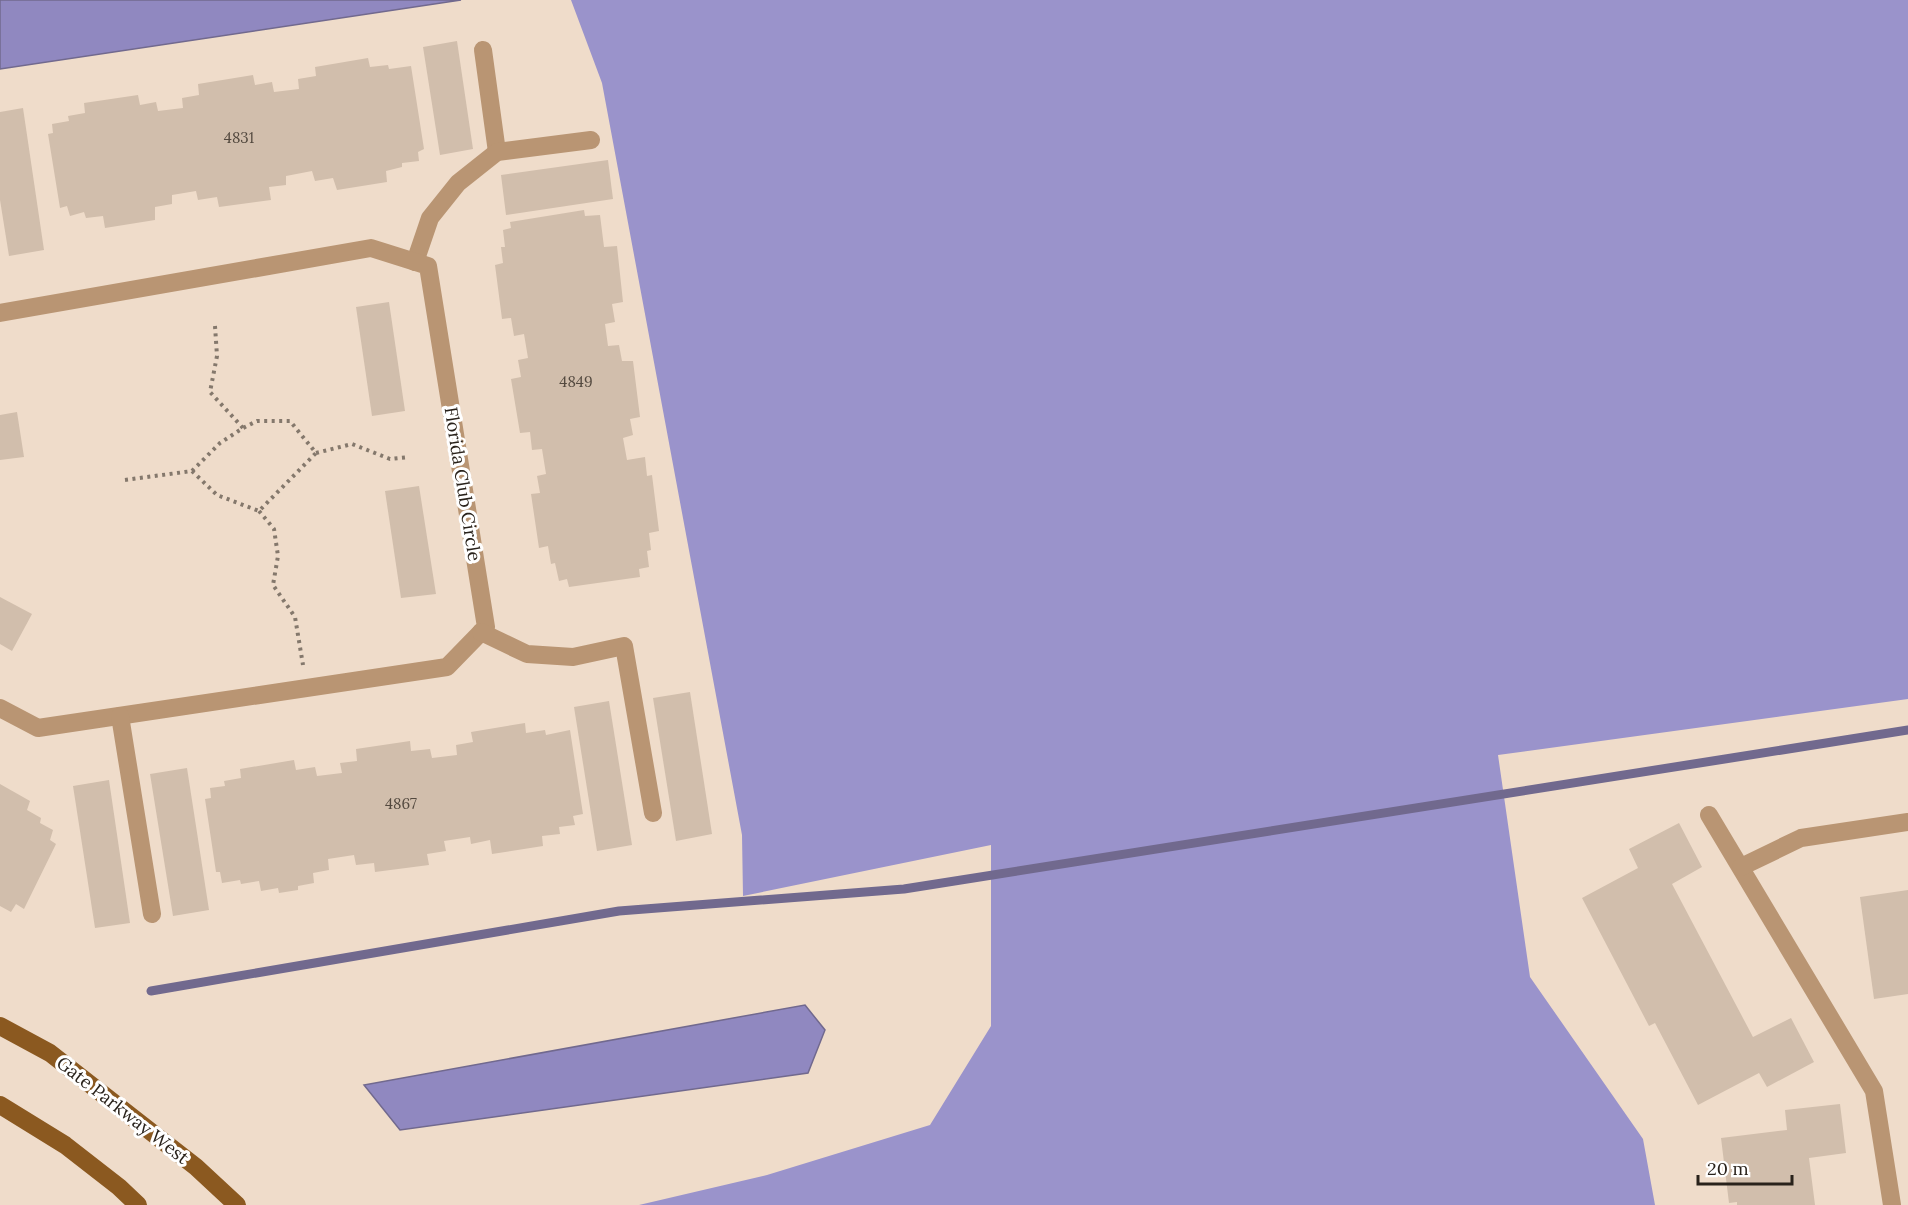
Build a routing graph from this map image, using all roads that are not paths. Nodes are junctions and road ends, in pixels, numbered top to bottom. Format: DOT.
graph roads {
  1 [pos="483,50"];
  2 [pos="591,140"];
  3 [pos="497,152"];
  4 [pos="415,262"];
  5 [pos="0,313"];
  6 [pos="481,632"];
  7 [pos="0,708"];
  8 [pos="120,716"];
  9 [pos="652,813"];
  10 [pos="1709,815"];
  11 [pos="1908,822"];
  12 [pos="1741,867"];
  13 [pos="152,914"];
  14 [pos="0,1026"];
  15 [pos="0,1105"];
  16 [pos="138,1205"];
  17 [pos="237,1205"];
  18 [pos="1892,1205"];
  1 -- 3 [label="street"];
  2 -- 3 [label="street"];
  3 -- 4 [label="street"];
  4 -- 5 [label="street"];
  4 -- 6 [label="street, Florida Club Circle"];
  6 -- 8 [label="street"];
  6 -- 9 [label="street"];
  7 -- 8 [label="street"];
  8 -- 13 [label="street"];
  10 -- 12 [label="street"];
  11 -- 12 [label="street"];
  12 -- 18 [label="street"];
  14 -- 17 [label="main road, Gate Parkway West"];
  15 -- 16 [label="main road"];
}
